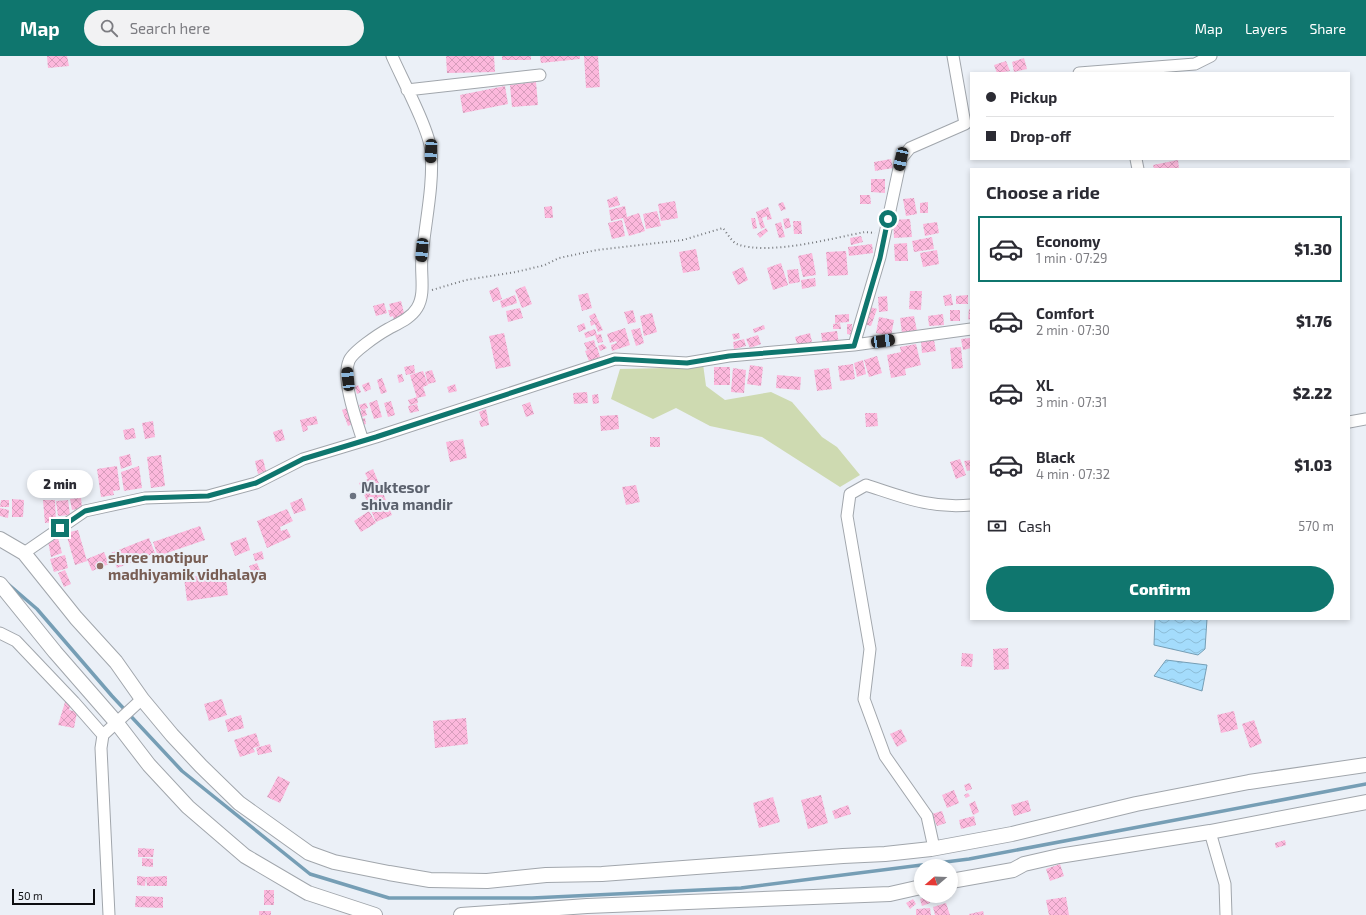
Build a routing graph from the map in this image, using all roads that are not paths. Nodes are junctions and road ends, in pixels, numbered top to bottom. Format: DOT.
graph roads {
  1 [pos="392,56"];
  2 [pos="953,56"];
  3 [pos="1211,56"];
  4 [pos="1115,72"];
  5 [pos="540,75"];
  6 [pos="407,90"];
  7 [pos="968,122"];
  8 [pos="970,329"];
  9 [pos="854,346"];
  10 [pos="1366,419"];
  11 [pos="1350,422"];
  12 [pos="363,441"];
  13 [pos="970,505"];
  14 [pos="0,539"];
  15 [pos="24,553"];
  16 [pos="0,584"];
  17 [pos="0,633"];
  18 [pos="138,702"];
  19 [pos="119,720"];
  20 [pos="103,735"];
  21 [pos="1366,765"];
  22 [pos="1366,802"];
  23 [pos="1210,832"];
  24 [pos="934,848"];
  25 [pos="958,879"];
  26 [pos="914,889"];
  27 [pos="109,915"];
  28 [pos="375,915"];
  29 [pos="461,915"];
  30 [pos="1226,915"];
  1 -- 6 [label="street"];
  2 -- 7 [label="street"];
  3 -- 4 [label="street"];
  5 -- 6 [label="street"];
  6 -- 12 [label="street"];
  7 -- 9 [label="street"];
  8 -- 9 [label="street"];
  9 -- 12 [label="street"];
  10 -- 11 [label="street"];
  12 -- 15 [label="street"];
  13 -- 24 [label="street"];
  14 -- 15 [label="main road"];
  15 -- 18 [label="main road"];
  16 -- 19 [label="main road"];
  17 -- 20 [label="street"];
  18 -- 19 [label="street"];
  18 -- 24 [label="main road"];
  19 -- 20 [label="street"];
  19 -- 28 [label="main road"];
  20 -- 27 [label="street"];
  21 -- 24 [label="main road"];
  22 -- 23 [label="main road"];
  23 -- 25 [label="main road"];
  23 -- 30 [label="street"];
  26 -- 29 [label="main road"];
}
